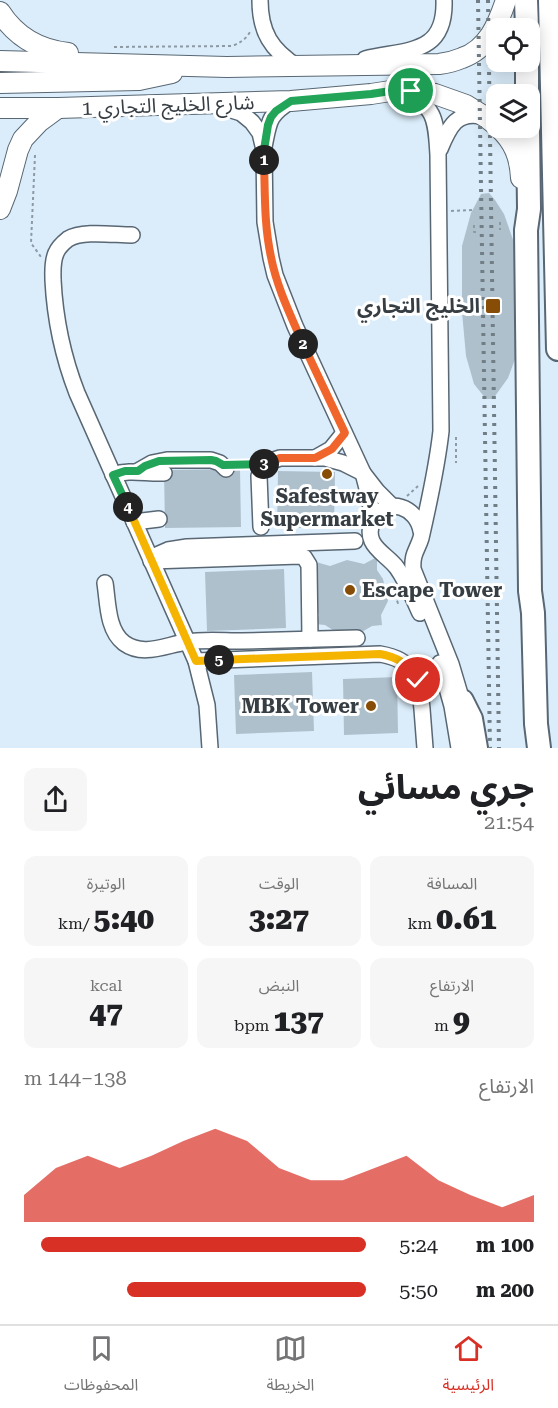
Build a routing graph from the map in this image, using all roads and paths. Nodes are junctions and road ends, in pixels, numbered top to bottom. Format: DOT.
graph roads {
  1 [pos="260,0"];
  2 [pos="444,0"];
  3 [pos="506,0"];
  4 [pos="526,0"];
  5 [pos="550,0"];
  6 [pos="0,12"];
  7 [pos="527,18"];
  8 [pos="251,29"];
  9 [pos="114,47"];
  10 [pos="0,60"];
  11 [pos="133,65"];
  12 [pos="346,65"];
  13 [pos="298,66"];
  14 [pos="189,67"];
  15 [pos="0,84"];
  16 [pos="371,94"];
  17 [pos="291,101"];
  18 [pos="203,104"];
  19 [pos="0,108"];
  20 [pos="58,108"];
  21 [pos="486,119"];
  22 [pos="486,119"];
  23 [pos="508,138"];
  24 [pos="528,138"];
  25 [pos="23,139"];
  26 [pos="264,150"];
  27 [pos="438,155"];
  28 [pos="0,209"];
  29 [pos="500,222"];
  30 [pos="474,225"];
  31 [pos="500,230"];
  32 [pos="526,230"];
  33 [pos="476,232"];
  34 [pos="132,235"];
  35 [pos="53,269"];
  36 [pos="558,348"];
  37 [pos="345,433"];
  38 [pos="439,450"];
  39 [pos="456,452"];
  40 [pos="315,458"];
  41 [pos="226,469"];
  42 [pos="138,471"];
  43 [pos="164,473"];
  44 [pos="363,473"];
  45 [pos="113,475"];
  46 [pos="428,480"];
  47 [pos="400,504"];
  48 [pos="159,519"];
  49 [pos="373,520"];
  50 [pos="134,522"];
  51 [pos="261,527"];
  52 [pos="421,531"];
  53 [pos="354,542"];
  54 [pos="415,549"];
  55 [pos="384,555"];
  56 [pos="151,559"];
  57 [pos="105,583"];
  58 [pos="530,591"];
  59 [pos="357,638"];
  60 [pos="310,639"];
  61 [pos="188,641"];
  62 [pos="196,661"];
  63 [pos="462,701"];
  64 [pos="210,748"];
  65 [pos="425,748"];
  66 [pos="459,748"];
  67 [pos="471,748"];
  68 [pos="476,748"];
  69 [pos="524,748"];
  70 [pos="539,748"];
  1 -- 13 [label="street"];
  2 -- 12 [label="street"];
  3 -- 12 [label="main road, شارع الخليج التجاري 1"];
  4 -- 7 [label="highway"];
  5 -- 36 [label="highway"];
  6 -- 11 [label="main road"];
  8 -- 9 [label="path"];
  10 -- 11 [label="main road, شارع الخليج التجاري 1"];
  11 -- 14 [label="main road, شارع الخليج التجاري 1"];
  12 -- 13 [label="main road, شارع الخليج التجاري 1"];
  13 -- 14 [label="main road, شارع الخليج التجاري 1"];
  14 -- 15 [label="main road"];
  16 -- 17 [label="main road, شارع الخليج التجاري 1"];
  16 -- 21 [label="main road, شارع الخليج التجاري 1"];
  16 -- 27 [label="street"];
  17 -- 18 [label="main road, شارع الخليج التجاري 1"];
  17 -- 26 [label="street"];
  18 -- 20 [label="main road, شارع الخليج التجاري 1"];
  18 -- 26 [label="street"];
  19 -- 20 [label="main road, شارع الخليج التجاري 1"];
  20 -- 25 [label="main road"];
  22 -- 27 [label="street"];
  23 -- 32 [label="main road"];
  24 -- 32 [label="highway"];
  25 -- 28 [label="main road"];
  25 -- 35 [label="path"];
  26 -- 37 [label="street"];
  27 -- 38 [label="street"];
  29 -- 31 [label="path"];
  30 -- 33 [label="path"];
  32 -- 58 [label="highway"];
  34 -- 35 [label="street"];
  35 -- 45 [label="street"];
  37 -- 40 [label="street"];
  37 -- 44 [label="street"];
  38 -- 39 [label="path"];
  38 -- 46 [label="street"];
  40 -- 44 [label="street"];
  40 -- 51 [label="street"];
  41 -- 42 [label="street"];
  42 -- 43 [label="street"];
  42 -- 45 [label="street"];
  44 -- 47 [label="street"];
  44 -- 49 [label="street"];
  45 -- 50 [label="street"];
  46 -- 47 [label="path"];
  46 -- 47 [label="street"];
  46 -- 52 [label="street"];
  47 -- 49 [label="street"];
  47 -- 52 [label="street"];
  48 -- 50 [label="street"];
  49 -- 55 [label="street"];
  50 -- 56 [label="street"];
  52 -- 54 [label="street"];
  53 -- 56 [label="street"];
  54 -- 55 [label="street"];
  54 -- 63 [label="street"];
  55 -- 66 [label="street"];
  56 -- 60 [label="street"];
  56 -- 61 [label="street"];
  57 -- 61 [label="street"];
  58 -- 69 [label="highway"];
  58 -- 70 [label="highway"];
  59 -- 60 [label="street"];
  60 -- 61 [label="street"];
  61 -- 62 [label="street"];
  62 -- 64 [label="street"];
  62 -- 65 [label="street"];
  63 -- 67 [label="street"];
  63 -- 68 [label="highway"];
}
